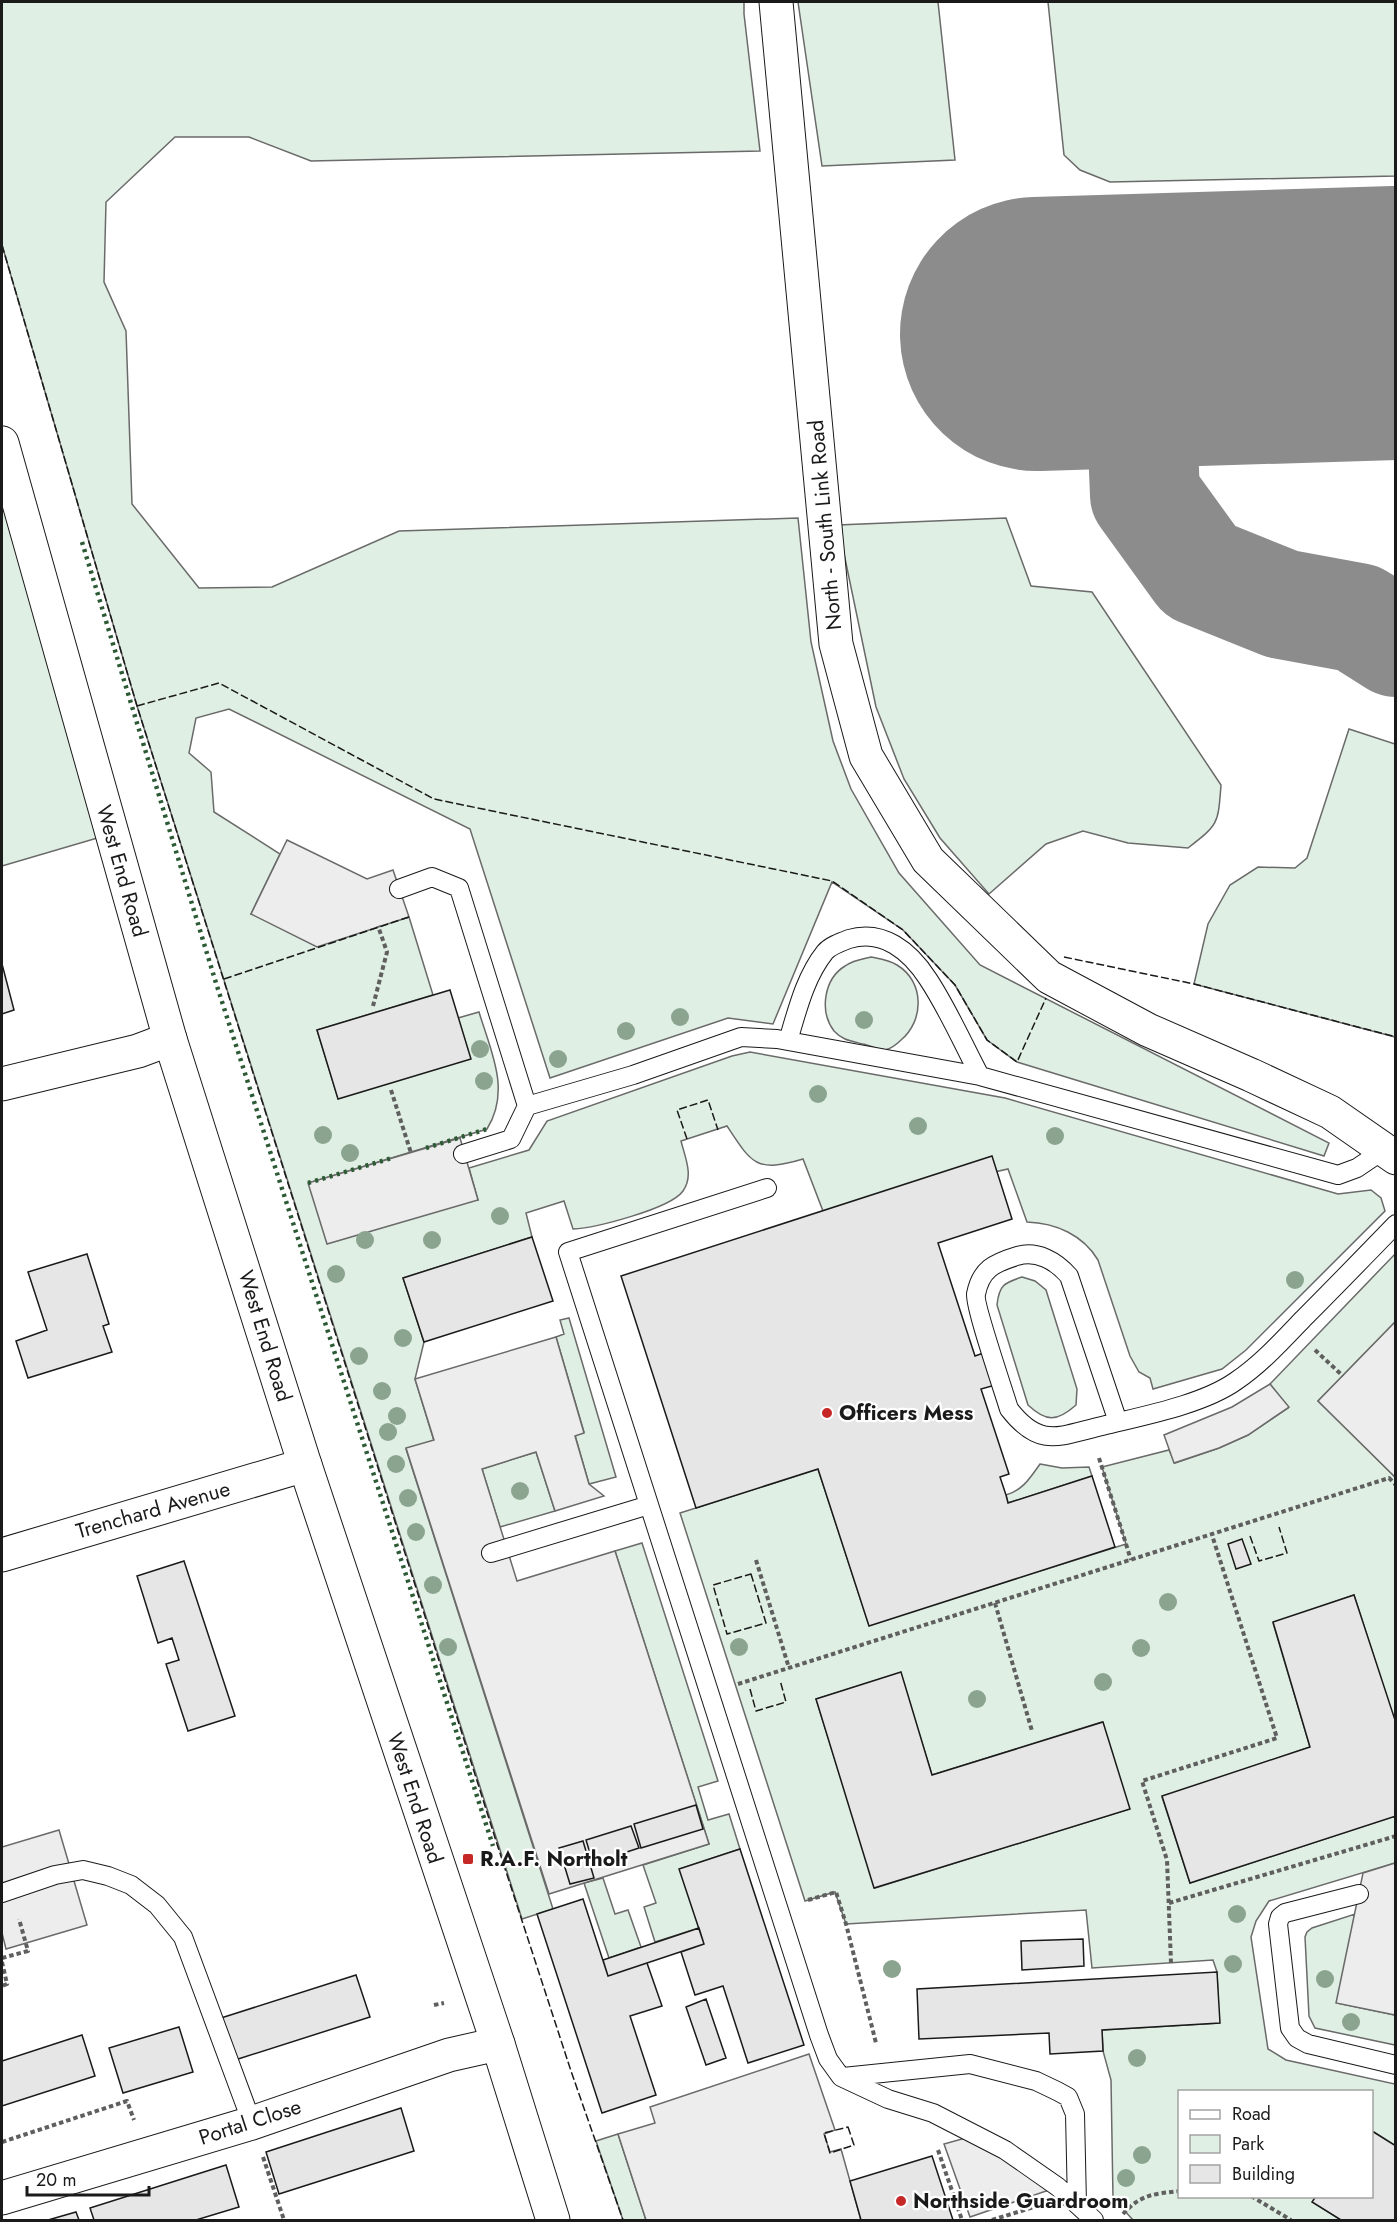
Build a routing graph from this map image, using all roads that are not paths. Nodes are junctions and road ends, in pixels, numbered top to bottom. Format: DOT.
graph roads {
  1 [pos="776,2"];
  2 [pos="2,443"];
  3 [pos="399,889"];
  4 [pos="170,1039"];
  5 [pos="788,1041"];
  6 [pos="980,1076"];
  7 [pos="2,1084"];
  8 [pos="527,1106"];
  9 [pos="464,1154"];
  10 [pos="1390,1154"];
  11 [pos="767,1188"];
  12 [pos="1395,1224"];
  13 [pos="1118,1422"];
  14 [pos="305,1465"];
  15 [pos="649,1505"];
  16 [pos="491,1553"];
  17 [pos="2,1555"];
  18 [pos="6,1891"];
  19 [pos="1359,1894"];
  20 [pos="498,2044"];
  21 [pos="1395,2065"];
  22 [pos="841,2077"];
  23 [pos="252,2122"];
  24 [pos="2,2198"];
  25 [pos="1077,2204"];
  26 [pos="554,2220"];
  27 [pos="1094,2220"];
  1 -- 10 [label="street, North - South Link Road"];
  2 -- 4 [label="street, West End Road"];
  3 -- 8 [label="lane"];
  4 -- 7 [label="street"];
  4 -- 14 [label="street, West End Road"];
  5 -- 6 [label="lane"];
  5 -- 6 [label="lane"];
  5 -- 8 [label="lane"];
  6 -- 10 [label="lane"];
  8 -- 9 [label="lane"];
  11 -- 15 [label="lane"];
  12 -- 13 [label="lane"];
  13 -- 13 [label="lane"];
  14 -- 17 [label="street, Trenchard Avenue"];
  14 -- 20 [label="street, West End Road"];
  15 -- 16 [label="lane"];
  15 -- 22 [label="lane"];
  18 -- 23 [label="lane"];
  19 -- 21 [label="lane"];
  20 -- 23 [label="street, Portal Close"];
  20 -- 26 [label="street, West End Road"];
  22 -- 25 [label="lane"];
  22 -- 25 [label="lane"];
  23 -- 24 [label="street, Portal Close"];
  25 -- 27 [label="lane"];
}
